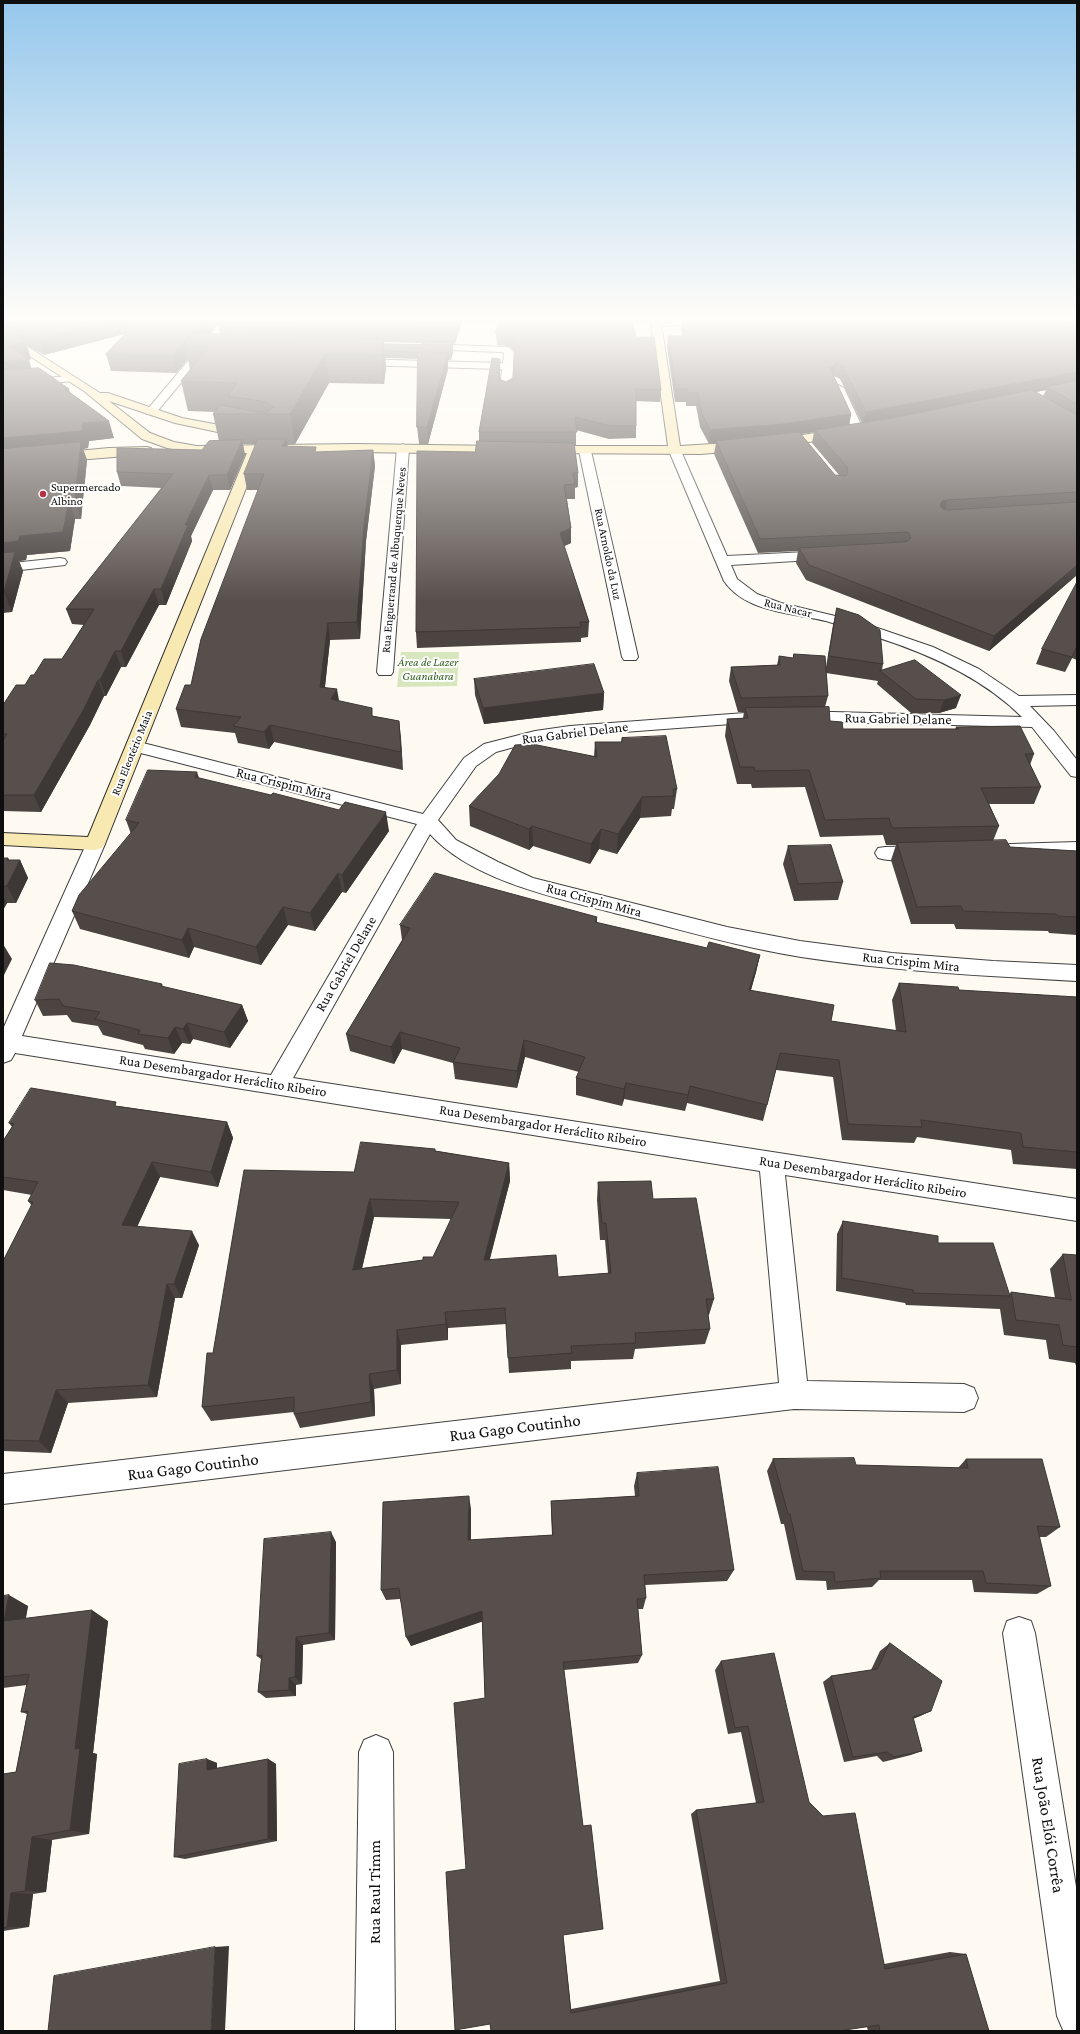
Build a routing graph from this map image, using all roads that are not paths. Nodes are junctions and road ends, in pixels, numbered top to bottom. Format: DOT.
graph roads {
  1 [pos="125,412"];
  2 [pos="151,412"];
  3 [pos="669,412"];
  4 [pos="849,412"];
  5 [pos="179,421"];
  6 [pos="871,428"];
  7 [pos="153,429"];
  8 [pos="858,431"];
  9 [pos="239,434"];
  10 [pos="800,439"];
  11 [pos="259,441"];
  12 [pos="403,448"];
  13 [pos="197,450"];
  14 [pos="220,450"];
  15 [pos="514,450"];
  16 [pos="530,450"];
  17 [pos="585,451"];
  18 [pos="674,451"];
  19 [pos="810,451"];
  20 [pos="109,452"];
  21 [pos="3,462"];
  22 [pos="837,555"];
  23 [pos="722,561"];
  24 [pos="60,562"];
  25 [pos="3,568"];
  26 [pos="630,657"];
  27 [pos="385,672"];
  28 [pos="1077,700"];
  29 [pos="1015,701"];
  30 [pos="1037,722"];
  31 [pos="135,746"];
  32 [pos="1077,772"];
  33 [pos="428,821"];
  34 [pos="3,839"];
  35 [pos="95,844"];
  36 [pos="1077,848"];
  37 [pos="992,850"];
  38 [pos="939,851"];
  39 [pos="885,853"];
  40 [pos="1077,973"];
  41 [pos="6,1049"];
  42 [pos="277,1085"];
  43 [pos="771,1162"];
  44 [pos="1077,1210"];
  45 [pos="794,1395"];
  46 [pos="964,1398"];
  47 [pos="3,1489"];
  48 [pos="1020,1633"];
  49 [pos="376,1752"];
  50 [pos="1077,2016"];
  51 [pos="375,2031"];
  1 -- 7 [label="main road"];
  2 -- 5 [label="main road"];
  2 -- 7 [label="main road"];
  3 -- 18 [label="main road, Rua Nacar"];
  4 -- 8 [label="street"];
  5 -- 7 [label="main road"];
  5 -- 9 [label="main road"];
  6 -- 8 [label="main road"];
  7 -- 13 [label="main road"];
  7 -- 20 [label="main road"];
  8 -- 10 [label="main road"];
  9 -- 11 [label="main road"];
  9 -- 14 [label="main road"];
  10 -- 18 [label="main road"];
  10 -- 19 [label="street"];
  11 -- 12 [label="main road"];
  11 -- 14 [label="main road"];
  11 -- 31 [label="main road, Rua Eleotério Maia"];
  12 -- 15 [label="main road"];
  12 -- 27 [label="street, Rua Enguerrand de Albuquerque Neves"];
  13 -- 14 [label="main road"];
  13 -- 20 [label="main road"];
  16 -- 17 [label="main road"];
  17 -- 18 [label="main road"];
  17 -- 26 [label="street, Rua Arnoldo da Luz"];
  18 -- 23 [label="street, Rua Nacar"];
  20 -- 21 [label="main road"];
  22 -- 23 [label="street"];
  23 -- 29 [label="street, Rua Nacar"];
  24 -- 25 [label="street"];
  28 -- 29 [label="street"];
  29 -- 30 [label="street, Rua Nacar"];
  30 -- 32 [label="street, Rua Nacar"];
  30 -- 33 [label="street, Rua Gabriel Delane"];
  31 -- 33 [label="street, Rua Crispim Mira"];
  31 -- 35 [label="main road, Rua Eleotério Maia"];
  33 -- 40 [label="street, Rua Crispim Mira"];
  33 -- 42 [label="street, Rua Gabriel Delane"];
  34 -- 35 [label="main road"];
  35 -- 41 [label="street, Rua Eleotério Maia"];
  36 -- 37 [label="street"];
  38 -- 39 [label="street"];
  41 -- 42 [label="street, Rua Desembargador Heráclito Ribeiro"];
  42 -- 43 [label="street, Rua Desembargador Heráclito Ribeiro"];
  43 -- 44 [label="street, Rua Desembargador Heráclito Ribeiro"];
  43 -- 45 [label="street"];
  45 -- 46 [label="street, Rua Gago Coutinho"];
  45 -- 47 [label="street, Rua Gago Coutinho"];
  48 -- 50 [label="street, Rua João Elói Corrêa"];
  49 -- 51 [label="street, Rua Raul Timm"];
}
